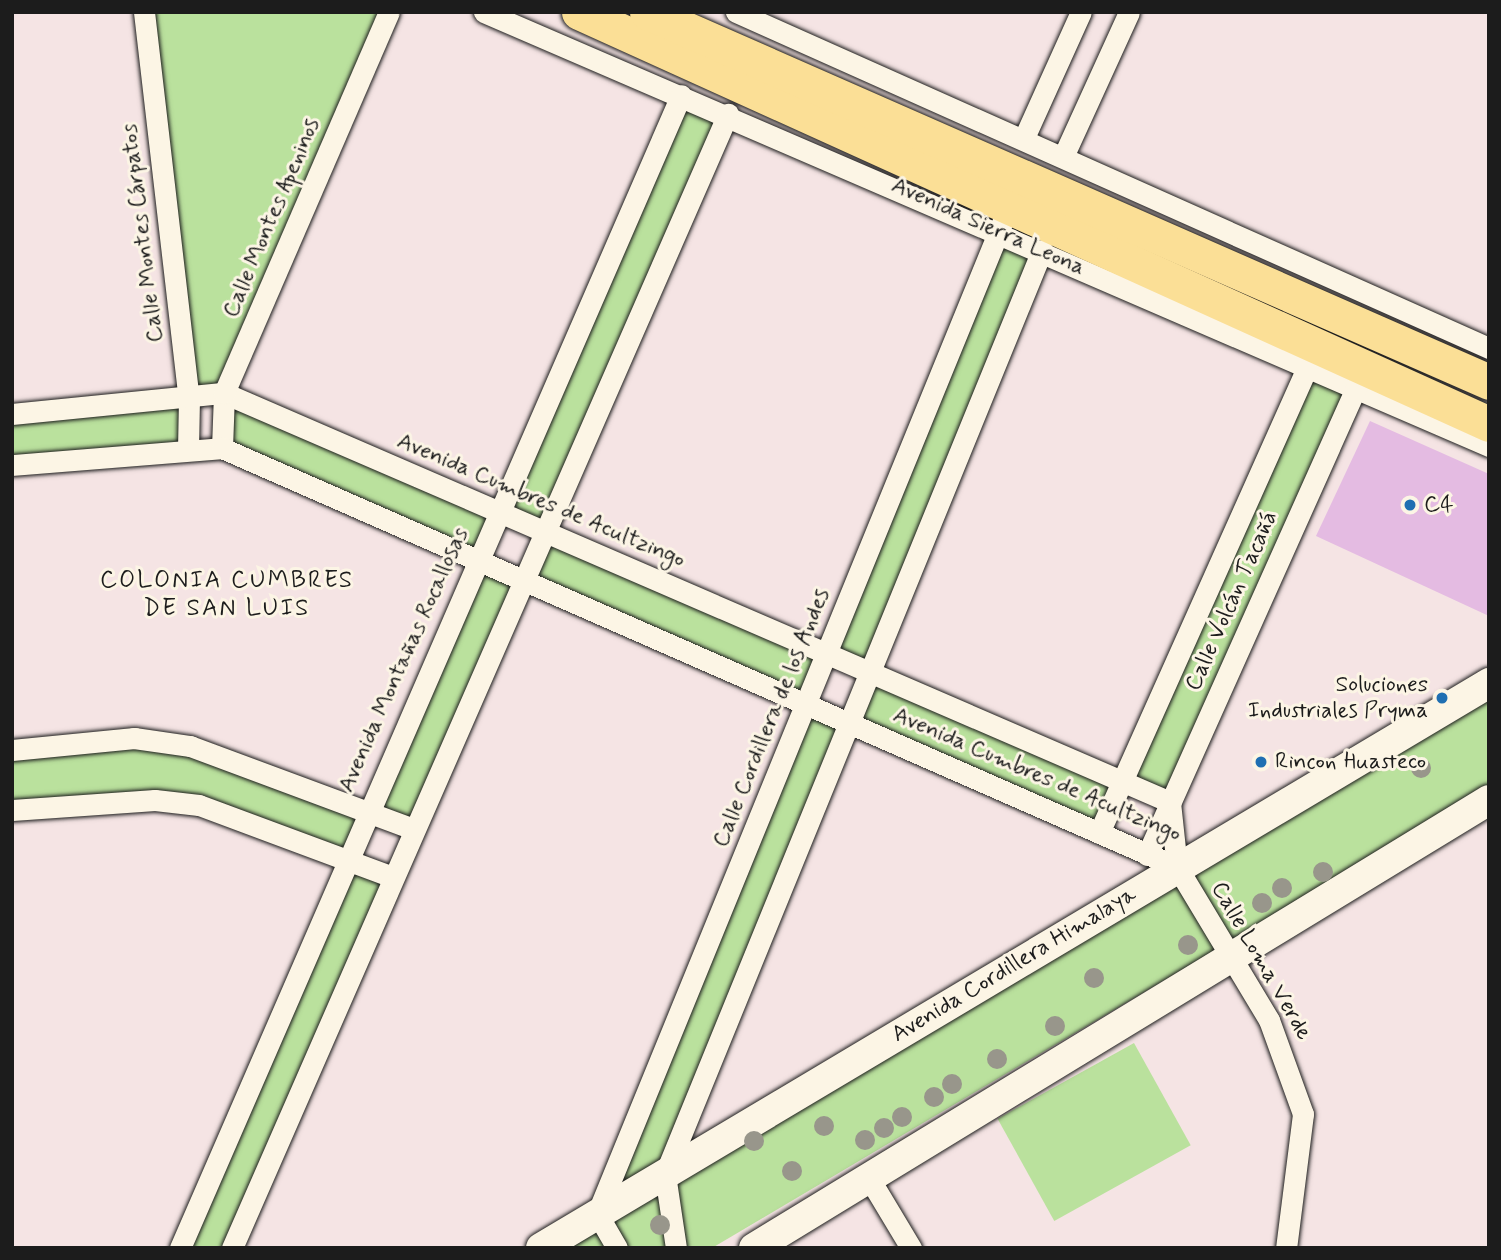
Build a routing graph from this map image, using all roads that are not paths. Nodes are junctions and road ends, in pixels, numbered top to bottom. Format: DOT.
graph roads {
  1 [pos="144,12"];
  2 [pos="389,12"];
  3 [pos="484,12"];
  4 [pos="579,12"];
  5 [pos="647,12"];
  6 [pos="736,12"];
  7 [pos="1081,12"];
  8 [pos="1129,12"];
  9 [pos="761,17"];
  10 [pos="681,95"];
  11 [pos="728,114"];
  12 [pos="1024,138"];
  13 [pos="1063,157"];
  14 [pos="1004,218"];
  15 [pos="1042,250"];
  16 [pos="1489,348"];
  17 [pos="1306,370"];
  18 [pos="1359,380"];
  19 [pos="1489,382"];
  20 [pos="224,393"];
  21 [pos="189,398"];
  22 [pos="12,414"];
  23 [pos="1489,424"];
  24 [pos="1489,446"];
  25 [pos="188,448"];
  26 [pos="222,448"];
  27 [pos="12,465"];
  28 [pos="498,511"];
  29 [pos="545,531"];
  30 [pos="477,560"];
  31 [pos="523,580"];
  32 [pos="827,653"];
  33 [pos="870,672"];
  34 [pos="1489,683"];
  35 [pos="806,705"];
  36 [pos="849,723"];
  37 [pos="12,750"];
  38 [pos="1122,781"];
  39 [pos="1489,800"];
  40 [pos="1170,802"];
  41 [pos="12,810"];
  42 [pos="366,811"];
  43 [pos="413,829"];
  44 [pos="1099,833"];
  45 [pos="1147,855"];
  46 [pos="346,857"];
  47 [pos="1177,867"];
  48 [pos="393,877"];
  49 [pos="1226,956"];
  50 [pos="665,1174"];
  51 [pos="869,1178"];
  52 [pos="597,1214"];
  53 [pos="180,1248"];
  54 [pos="232,1248"];
  55 [pos="541,1248"];
  56 [pos="617,1248"];
  57 [pos="676,1248"];
  58 [pos="754,1248"];
  59 [pos="911,1248"];
  60 [pos="1286,1248"];
  1 -- 21 [label="street, Calle Montes Cárpatos"];
  2 -- 20 [label="street, Calle Montes Apeninos"];
  3 -- 10 [label="street, Avenida Sierra Leona"];
  4 -- 14 [label="highway, Avenida Sierra Leona"];
  5 -- 19 [label="highway"];
  6 -- 9 [label="street"];
  7 -- 12 [label="street"];
  8 -- 13 [label="street"];
  9 -- 12 [label="street"];
  10 -- 11 [label="street, Avenida Sierra Leona"];
  10 -- 28 [label="street, Avenida Montañas Rocallosas"];
  11 -- 14 [label="street, Avenida Sierra Leona"];
  11 -- 29 [label="street"];
  12 -- 13 [label="street"];
  13 -- 16 [label="street"];
  14 -- 15 [label="street, Avenida Sierra Leona"];
  14 -- 18 [label="highway, Avenida Sierra Leona"];
  14 -- 32 [label="street, Calle Cordillera de los Andes"];
  15 -- 17 [label="street, Avenida Sierra Leona"];
  15 -- 33 [label="street"];
  17 -- 18 [label="street, Avenida Sierra Leona"];
  17 -- 38 [label="street, Calle Volcán Tacañá"];
  18 -- 23 [label="highway, Avenida Sierra Leona"];
  18 -- 24 [label="street, Avenida Sierra Leona"];
  18 -- 40 [label="street, Calle Volcán Tacañá"];
  20 -- 21 [label="street"];
  20 -- 26 [label="street, Calle Montes Apeninos"];
  20 -- 28 [label="street, Avenida Cumbres de Acultzingo"];
  21 -- 22 [label="street"];
  21 -- 25 [label="street, Calle Montes Cárpatos"];
  25 -- 26 [label="street, Avenida Cumbres de Acultzingo"];
  25 -- 27 [label="street, Avenida Cumbres de Acultzingo"];
  26 -- 30 [label="street, Avenida Cumbres de Acultzingo"];
  28 -- 29 [label="street, Avenida Cumbres de Acultzingo"];
  28 -- 30 [label="street, Avenida Montañas Rocallosas"];
  29 -- 31 [label="street"];
  29 -- 32 [label="street, Avenida Cumbres de Acultzingo"];
  30 -- 31 [label="street, Avenida Cumbres de Acultzingo"];
  30 -- 42 [label="street, Avenida Montañas Rocallosas"];
  31 -- 35 [label="street, Avenida Cumbres de Acultzingo"];
  31 -- 43 [label="street"];
  32 -- 33 [label="street, Avenida Cumbres de Acultzingo"];
  32 -- 35 [label="street, Calle Cordillera de los Andes"];
  33 -- 36 [label="street"];
  33 -- 38 [label="street, Avenida Cumbres de Acultzingo"];
  34 -- 47 [label="main road, Avenida Cordillera Himalaya"];
  35 -- 36 [label="street, Avenida Cumbres de Acultzingo"];
  35 -- 52 [label="street, Calle Cordillera de los Andes"];
  36 -- 44 [label="street, Avenida Cumbres de Acultzingo"];
  36 -- 50 [label="street"];
  37 -- 42 [label="street"];
  38 -- 40 [label="street, Avenida Cumbres de Acultzingo"];
  38 -- 44 [label="street, Calle Volcán Tacañá"];
  39 -- 49 [label="main road"];
  40 -- 45 [label="street, Calle Volcán Tacañá"];
  40 -- 47 [label="street, Avenida Cumbres de Acultzingo"];
  41 -- 46 [label="street"];
  42 -- 43 [label="street"];
  42 -- 46 [label="street, Avenida Montañas Rocallosas"];
  43 -- 48 [label="street"];
  44 -- 45 [label="street, Avenida Cumbres de Acultzingo"];
  45 -- 47 [label="street, Avenida Cumbres de Acultzingo"];
  46 -- 48 [label="street"];
  46 -- 53 [label="street, Avenida Montañas Rocallosas"];
  47 -- 49 [label="street, Calle Loma Verde"];
  47 -- 50 [label="main road, Avenida Cordillera Himalaya"];
  48 -- 54 [label="street"];
  49 -- 51 [label="main road"];
  49 -- 60 [label="street, Calle Loma Verde"];
  50 -- 52 [label="main road, Avenida Cordillera Himalaya"];
  50 -- 57 [label="street"];
  51 -- 58 [label="main road"];
  51 -- 59 [label="street"];
  52 -- 55 [label="main road, Avenida Cordillera Himalaya"];
  52 -- 56 [label="street"];
}
